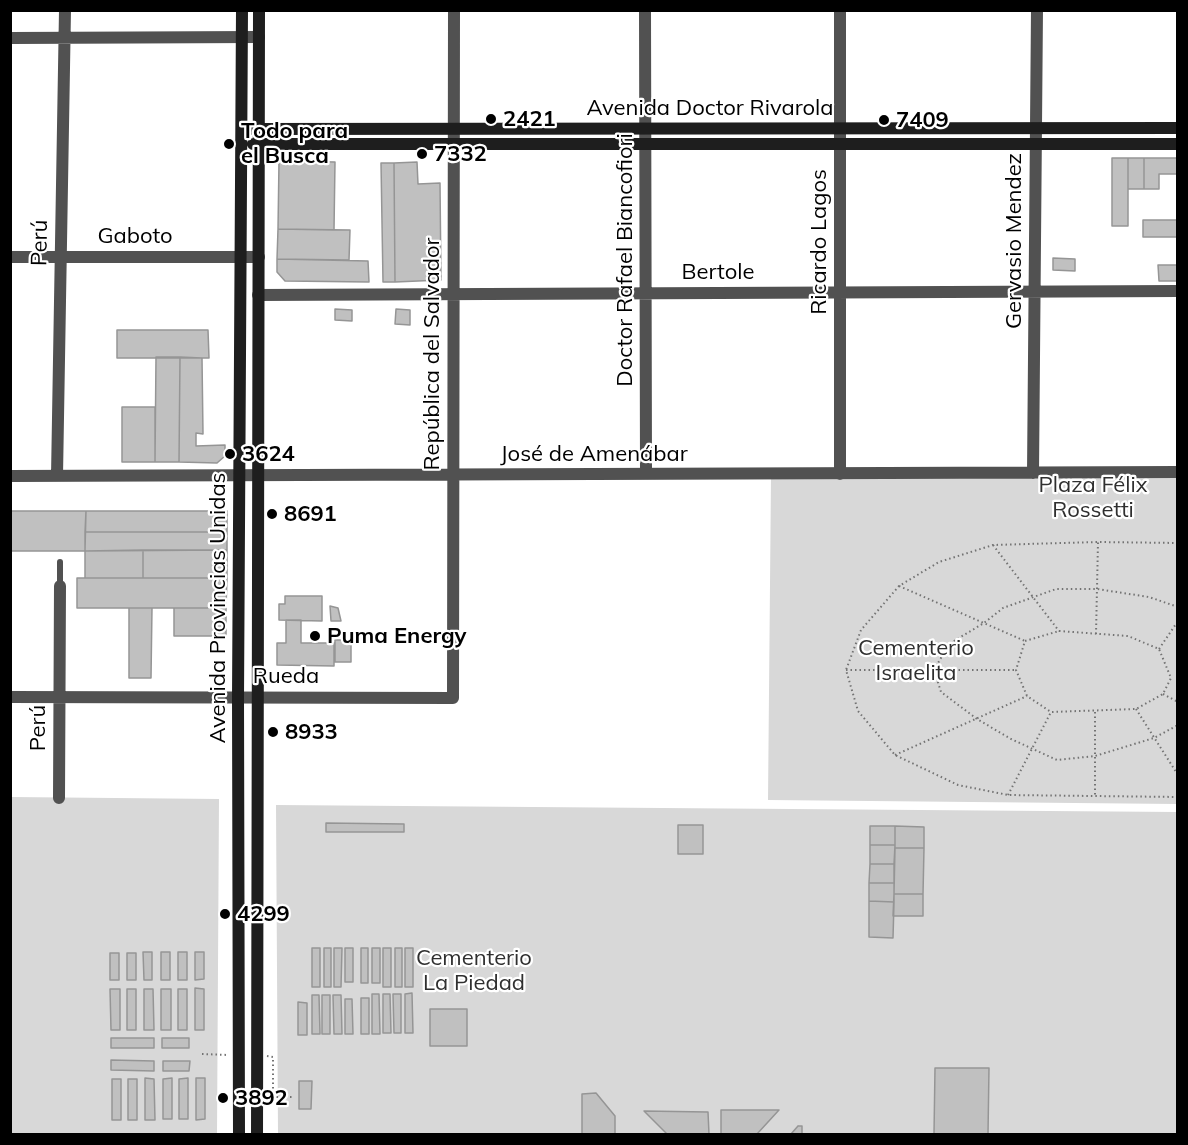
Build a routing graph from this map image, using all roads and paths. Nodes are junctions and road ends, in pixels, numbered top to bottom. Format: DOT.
graph roads {
  1 [pos="65,10"];
  2 [pos="242,10"];
  3 [pos="259,10"];
  4 [pos="454,10"];
  5 [pos="645,10"];
  6 [pos="840,10"];
  7 [pos="1037,10"];
  8 [pos="10,38"];
  9 [pos="64,38"];
  10 [pos="242,38"];
  11 [pos="259,38"];
  12 [pos="1036,128"];
  13 [pos="1178,128"];
  14 [pos="243,129"];
  15 [pos="260,129"];
  16 [pos="453,129"];
  17 [pos="645,129"];
  18 [pos="840,129"];
  19 [pos="243,144"];
  20 [pos="260,144"];
  21 [pos="453,144"];
  22 [pos="645,144"];
  23 [pos="840,144"];
  24 [pos="1036,144"];
  25 [pos="1178,144"];
  26 [pos="10,257"];
  27 [pos="60,257"];
  28 [pos="242,257"];
  29 [pos="259,257"];
  30 [pos="1178,291"];
  31 [pos="839,292"];
  32 [pos="1035,292"];
  33 [pos="646,293"];
  34 [pos="453,294"];
  35 [pos="258,295"];
  36 [pos="1178,472"];
  37 [pos="1033,473"];
  38 [pos="646,474"];
  39 [pos="840,474"];
  40 [pos="453,475"];
  41 [pos="10,476"];
  42 [pos="57,476"];
  43 [pos="240,476"];
  44 [pos="258,476"];
  45 [pos="1098,542"];
  46 [pos="1178,543"];
  47 [pos="993,545"];
  48 [pos="60,562"];
  49 [pos="60,586"];
  50 [pos="899,586"];
  51 [pos="1097,589"];
  52 [pos="1033,597"];
  53 [pos="1178,608"];
  54 [pos="1178,621"];
  55 [pos="984,623"];
  56 [pos="1059,631"];
  57 [pos="1096,633"];
  58 [pos="1025,641"];
  59 [pos="1159,649"];
  60 [pos="846,670"];
  61 [pos="934,670"];
  62 [pos="1016,670"];
  63 [pos="1171,678"];
  64 [pos="1178,678"];
  65 [pos="1163,694"];
  66 [pos="1027,696"];
  67 [pos="10,697"];
  68 [pos="60,697"];
  69 [pos="238,697"];
  70 [pos="257,697"];
  71 [pos="453,698"];
  72 [pos="1178,702"];
  73 [pos="1136,709"];
  74 [pos="1051,712"];
  75 [pos="1095,712"];
  76 [pos="977,719"];
  77 [pos="1178,725"];
  78 [pos="1154,738"];
  79 [pos="1032,748"];
  80 [pos="895,755"];
  81 [pos="1095,756"];
  82 [pos="1178,775"];
  83 [pos="1008,795"];
  84 [pos="1095,797"];
  85 [pos="1178,797"];
  86 [pos="59,798"];
  87 [pos="202,1054"];
  88 [pos="211,1054"];
  89 [pos="257,1097"];
  90 [pos="293,1097"];
  91 [pos="239,1134"];
  92 [pos="257,1134"];
  1 -- 9 [label="street, Perú"];
  2 -- 10 [label="main road, Avenida Provincias Unidas"];
  3 -- 11 [label="main road, Avenida Provincias Unidas"];
  4 -- 16 [label="street, República del Salvador"];
  5 -- 17 [label="street, Doctor Rafael Biancofiori"];
  6 -- 18 [label="street, Ricardo Lagos"];
  7 -- 12 [label="street, Gervasio Mendez"];
  8 -- 9 [label="street"];
  9 -- 10 [label="street"];
  9 -- 27 [label="street, Perú"];
  10 -- 11 [label="street"];
  10 -- 14 [label="main road, Avenida Provincias Unidas"];
  11 -- 15 [label="main road, Avenida Provincias Unidas"];
  12 -- 13 [label="main road, Avenida Doctor Rivarola"];
  12 -- 18 [label="main road, Avenida Doctor Rivarola"];
  12 -- 24 [label="street, Gervasio Mendez"];
  14 -- 15 [label="main road, Avenida Doctor Rivarola"];
  14 -- 19 [label="main road, Avenida Provincias Unidas"];
  15 -- 16 [label="main road, Avenida Doctor Rivarola"];
  15 -- 20 [label="main road, Avenida Provincias Unidas"];
  16 -- 17 [label="main road, Avenida Doctor Rivarola"];
  16 -- 21 [label="street, República del Salvador"];
  17 -- 18 [label="main road, Avenida Doctor Rivarola"];
  17 -- 22 [label="street, Doctor Rafael Biancofiori"];
  18 -- 23 [label="street, Ricardo Lagos"];
  19 -- 20 [label="main road, Avenida Doctor Rivarola"];
  19 -- 28 [label="main road, Avenida Provincias Unidas"];
  20 -- 21 [label="main road, Avenida Doctor Rivarola"];
  20 -- 29 [label="main road, Avenida Provincias Unidas"];
  21 -- 22 [label="main road, Avenida Doctor Rivarola"];
  21 -- 34 [label="street, República del Salvador"];
  22 -- 23 [label="main road, Avenida Doctor Rivarola"];
  22 -- 33 [label="street, Doctor Rafael Biancofiori"];
  23 -- 24 [label="main road, Avenida Doctor Rivarola"];
  23 -- 31 [label="street, Ricardo Lagos"];
  24 -- 25 [label="main road, Avenida Doctor Rivarola"];
  24 -- 32 [label="street, Gervasio Mendez"];
  26 -- 27 [label="street, Gaboto"];
  27 -- 28 [label="street, Gaboto"];
  27 -- 42 [label="street, Perú"];
  28 -- 29 [label="street, Gaboto"];
  28 -- 43 [label="main road, Avenida Provincias Unidas"];
  29 -- 35 [label="main road, Avenida Provincias Unidas"];
  30 -- 32 [label="street, Bertole"];
  31 -- 32 [label="street, Bertole"];
  31 -- 33 [label="street, Bertole"];
  31 -- 39 [label="street, Ricardo Lagos"];
  32 -- 37 [label="street, Gervasio Mendez"];
  33 -- 34 [label="street, Bertole"];
  33 -- 38 [label="street, Doctor Rafael Biancofiori"];
  34 -- 35 [label="street, Bertole"];
  34 -- 40 [label="street, República del Salvador"];
  35 -- 44 [label="main road, Avenida Provincias Unidas"];
  36 -- 37 [label="street, José de Amenábar"];
  37 -- 39 [label="street, José de Amenábar"];
  38 -- 39 [label="street, José de Amenábar"];
  38 -- 40 [label="street, José de Amenábar"];
  40 -- 44 [label="street, José de Amenábar"];
  40 -- 71 [label="street, República del Salvador"];
  41 -- 42 [label="street, José de Amenábar"];
  42 -- 43 [label="street, José de Amenábar"];
  43 -- 44 [label="street, José de Amenábar"];
  43 -- 69 [label="main road, Avenida Provincias Unidas"];
  44 -- 70 [label="main road, Avenida Provincias Unidas"];
  45 -- 46 [label="path"];
  45 -- 47 [label="path"];
  45 -- 51 [label="path"];
  47 -- 50 [label="path"];
  47 -- 52 [label="path"];
  48 -- 49 [label="lane"];
  49 -- 68 [label="street, Perú"];
  50 -- 55 [label="path"];
  50 -- 60 [label="path"];
  51 -- 52 [label="path"];
  51 -- 53 [label="path"];
  51 -- 57 [label="path"];
  52 -- 55 [label="path"];
  52 -- 56 [label="path"];
  54 -- 59 [label="path"];
  55 -- 58 [label="path"];
  55 -- 61 [label="path"];
  56 -- 57 [label="path"];
  56 -- 58 [label="path"];
  57 -- 59 [label="path"];
  58 -- 62 [label="path"];
  59 -- 63 [label="path"];
  60 -- 61 [label="path"];
  60 -- 80 [label="path"];
  61 -- 62 [label="path"];
  61 -- 76 [label="path"];
  62 -- 66 [label="path"];
  63 -- 64 [label="path"];
  63 -- 65 [label="path"];
  65 -- 72 [label="path"];
  65 -- 73 [label="path"];
  66 -- 74 [label="path"];
  66 -- 76 [label="path"];
  67 -- 68 [label="street, Rueda"];
  68 -- 69 [label="street, Rueda"];
  68 -- 86 [label="street, Perú"];
  69 -- 70 [label="street, Rueda"];
  69 -- 91 [label="main road, Avenida Provincias Unidas"];
  70 -- 71 [label="street, Rueda"];
  70 -- 89 [label="main road, Avenida Provincias Unidas"];
  73 -- 75 [label="path"];
  73 -- 78 [label="path"];
  74 -- 75 [label="path"];
  74 -- 79 [label="path"];
  75 -- 81 [label="path"];
  76 -- 79 [label="path"];
  76 -- 80 [label="path"];
  77 -- 78 [label="path"];
  78 -- 81 [label="path"];
  78 -- 82 [label="path"];
  79 -- 81 [label="path"];
  79 -- 83 [label="path"];
  80 -- 83 [label="path"];
  81 -- 84 [label="path"];
  83 -- 84 [label="path"];
  84 -- 85 [label="path"];
  87 -- 88 [label="path"];
  89 -- 90 [label="path"];
  89 -- 92 [label="main road, Avenida Provincias Unidas"];
}
